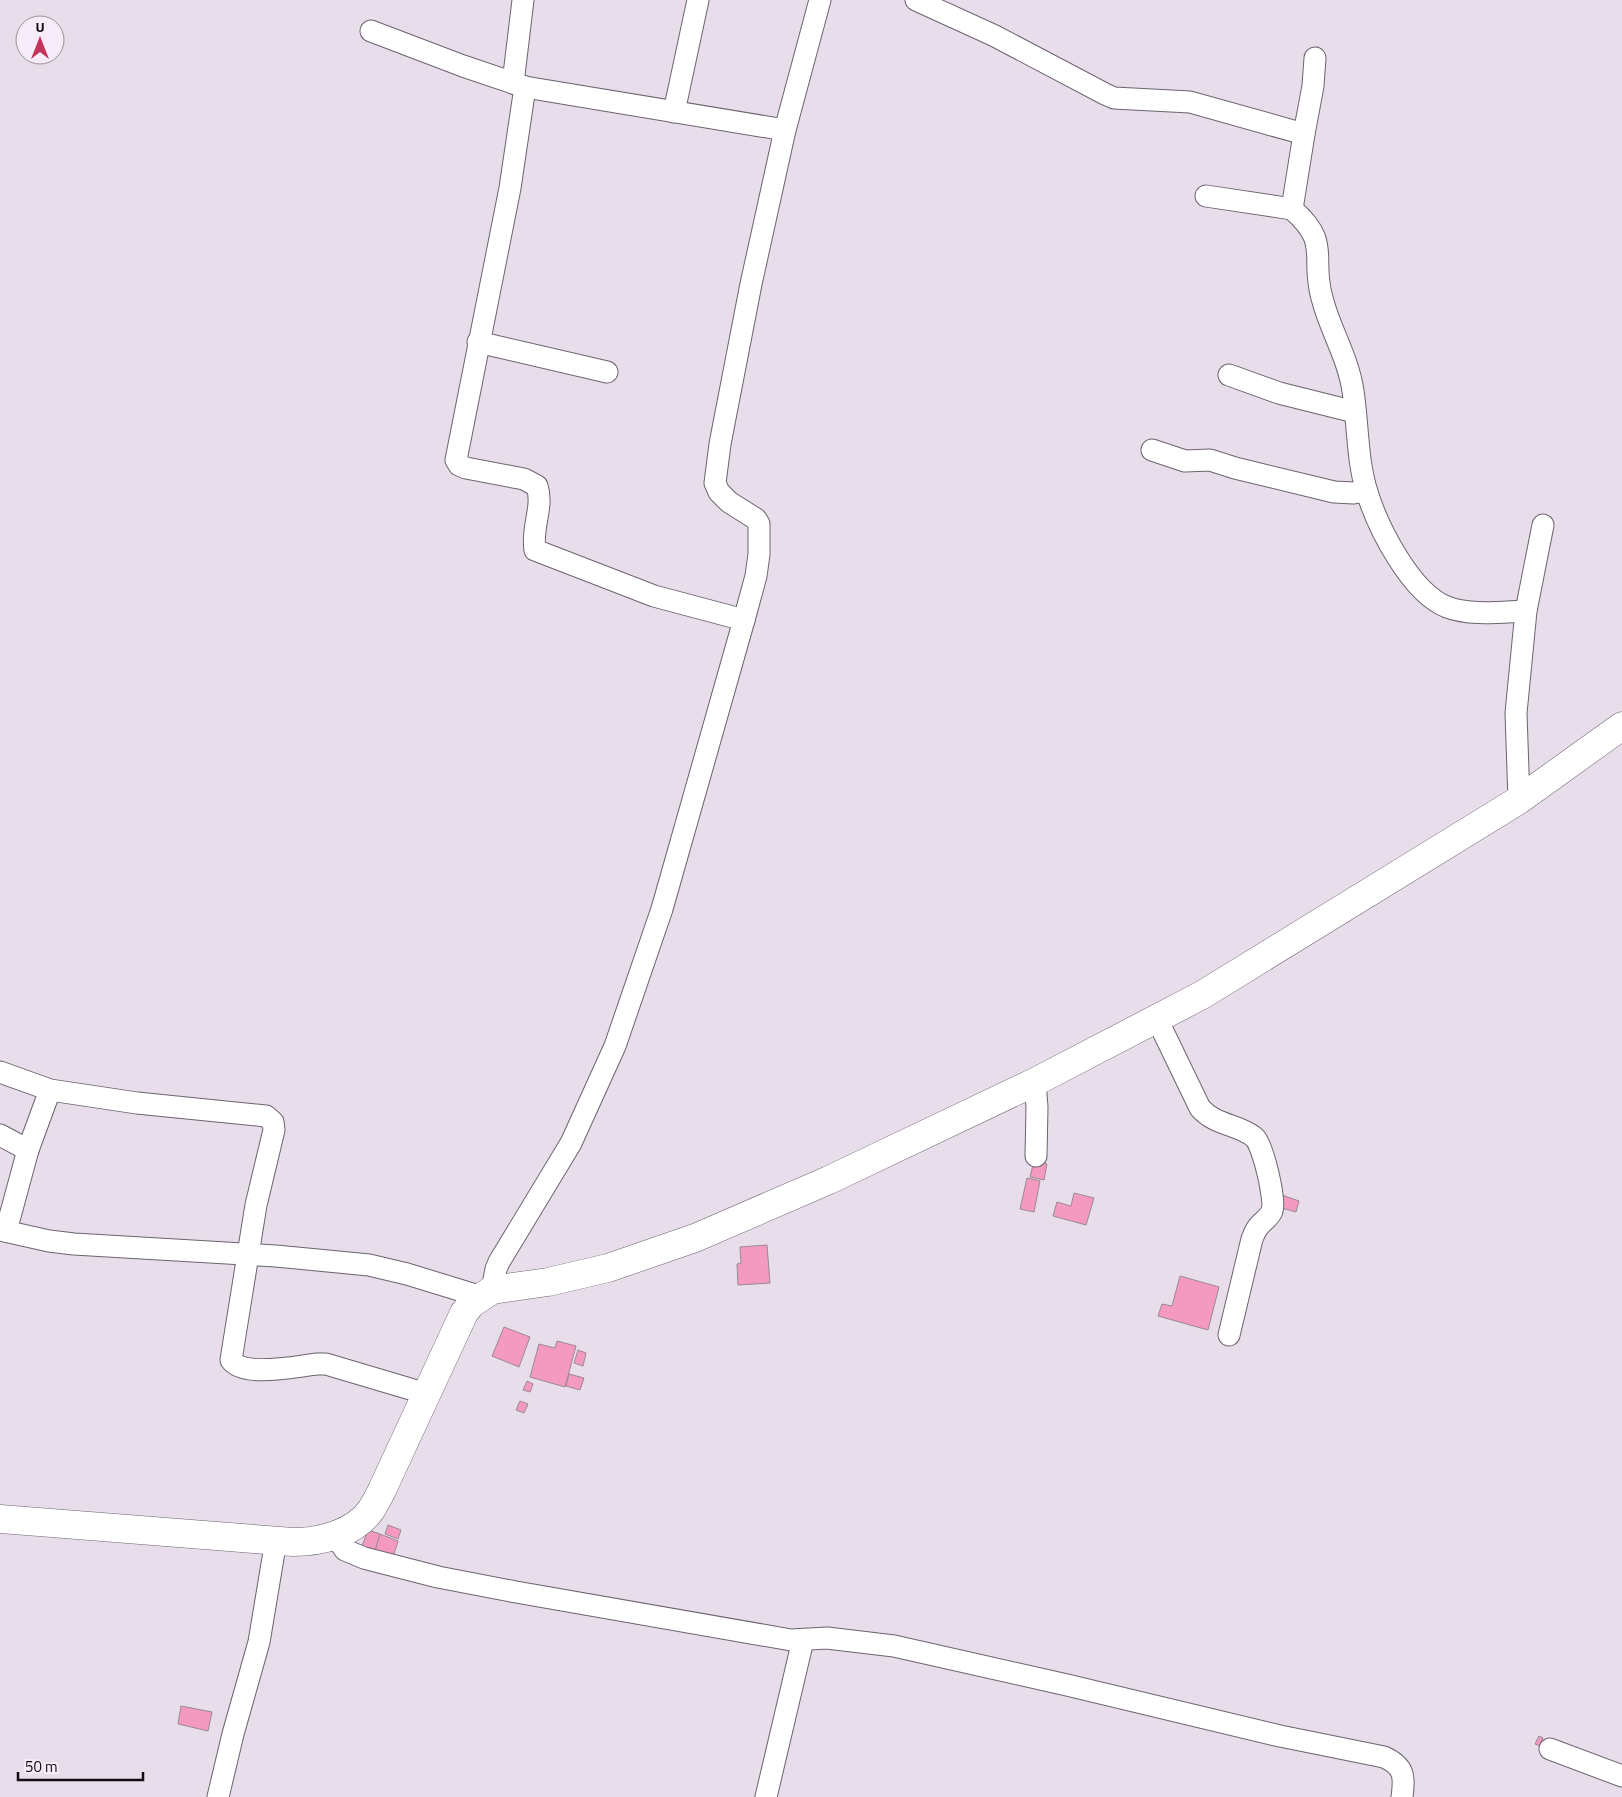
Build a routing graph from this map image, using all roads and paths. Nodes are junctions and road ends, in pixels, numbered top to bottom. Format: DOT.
graph roads {
  1 [pos="521,0"];
  2 [pos="698,0"];
  3 [pos="820,0"];
  4 [pos="916,0"];
  5 [pos="371,31"];
  6 [pos="1315,58"];
  7 [pos="519,85"];
  8 [pos="674,112"];
  9 [pos="784,130"];
  10 [pos="1304,134"];
  11 [pos="1206,196"];
  12 [pos="1292,209"];
  13 [pos="478,342"];
  14 [pos="607,372"];
  15 [pos="1229,375"];
  16 [pos="1355,412"];
  17 [pos="1152,450"];
  18 [pos="1366,491"];
  19 [pos="1543,525"];
  20 [pos="1526,610"];
  21 [pos="744,620"];
  22 [pos="1622,726"];
  23 [pos="1519,800"];
  24 [pos="1157,1019"];
  25 [pos="0,1072"];
  26 [pos="1035,1082"];
  27 [pos="50,1090"];
  28 [pos="0,1134"];
  29 [pos="28,1150"];
  30 [pos="1036,1156"];
  31 [pos="3,1231"];
  32 [pos="249,1255"];
  33 [pos="487,1293"];
  34 [pos="1229,1335"];
  35 [pos="426,1394"];
  36 [pos="0,1520"];
  37 [pos="334,1535"];
  38 [pos="276,1540"];
  39 [pos="803,1640"];
  40 [pos="1550,1749"];
  41 [pos="1622,1776"];
  42 [pos="218,1797"];
  43 [pos="766,1797"];
  44 [pos="1402,1797"];
  1 -- 7 [label="street"];
  2 -- 8 [label="street"];
  3 -- 9 [label="street"];
  4 -- 10 [label="street"];
  5 -- 7 [label="street"];
  6 -- 10 [label="street"];
  7 -- 8 [label="street"];
  7 -- 13 [label="street"];
  8 -- 9 [label="street"];
  9 -- 21 [label="street"];
  10 -- 12 [label="street"];
  11 -- 12 [label="street"];
  12 -- 16 [label="street"];
  13 -- 14 [label="street"];
  13 -- 21 [label="street"];
  15 -- 16 [label="street"];
  16 -- 18 [label="street"];
  17 -- 18 [label="street"];
  18 -- 20 [label="street"];
  19 -- 20 [label="street"];
  20 -- 23 [label="street"];
  21 -- 33 [label="street"];
  22 -- 23 [label="main road"];
  23 -- 24 [label="main road"];
  24 -- 26 [label="main road"];
  24 -- 34 [label="street"];
  25 -- 27 [label="street"];
  26 -- 30 [label="street"];
  26 -- 33 [label="main road"];
  27 -- 29 [label="street"];
  27 -- 32 [label="street"];
  28 -- 29 [label="street"];
  29 -- 31 [label="street"];
  31 -- 32 [label="street"];
  32 -- 33 [label="street"];
  32 -- 35 [label="street"];
  33 -- 35 [label="main road"];
  35 -- 37 [label="main road"];
  36 -- 38 [label="main road"];
  37 -- 38 [label="main road"];
  37 -- 39 [label="street"];
  38 -- 42 [label="street"];
  39 -- 43 [label="street"];
  39 -- 44 [label="street"];
  40 -- 41 [label="street"];
}
